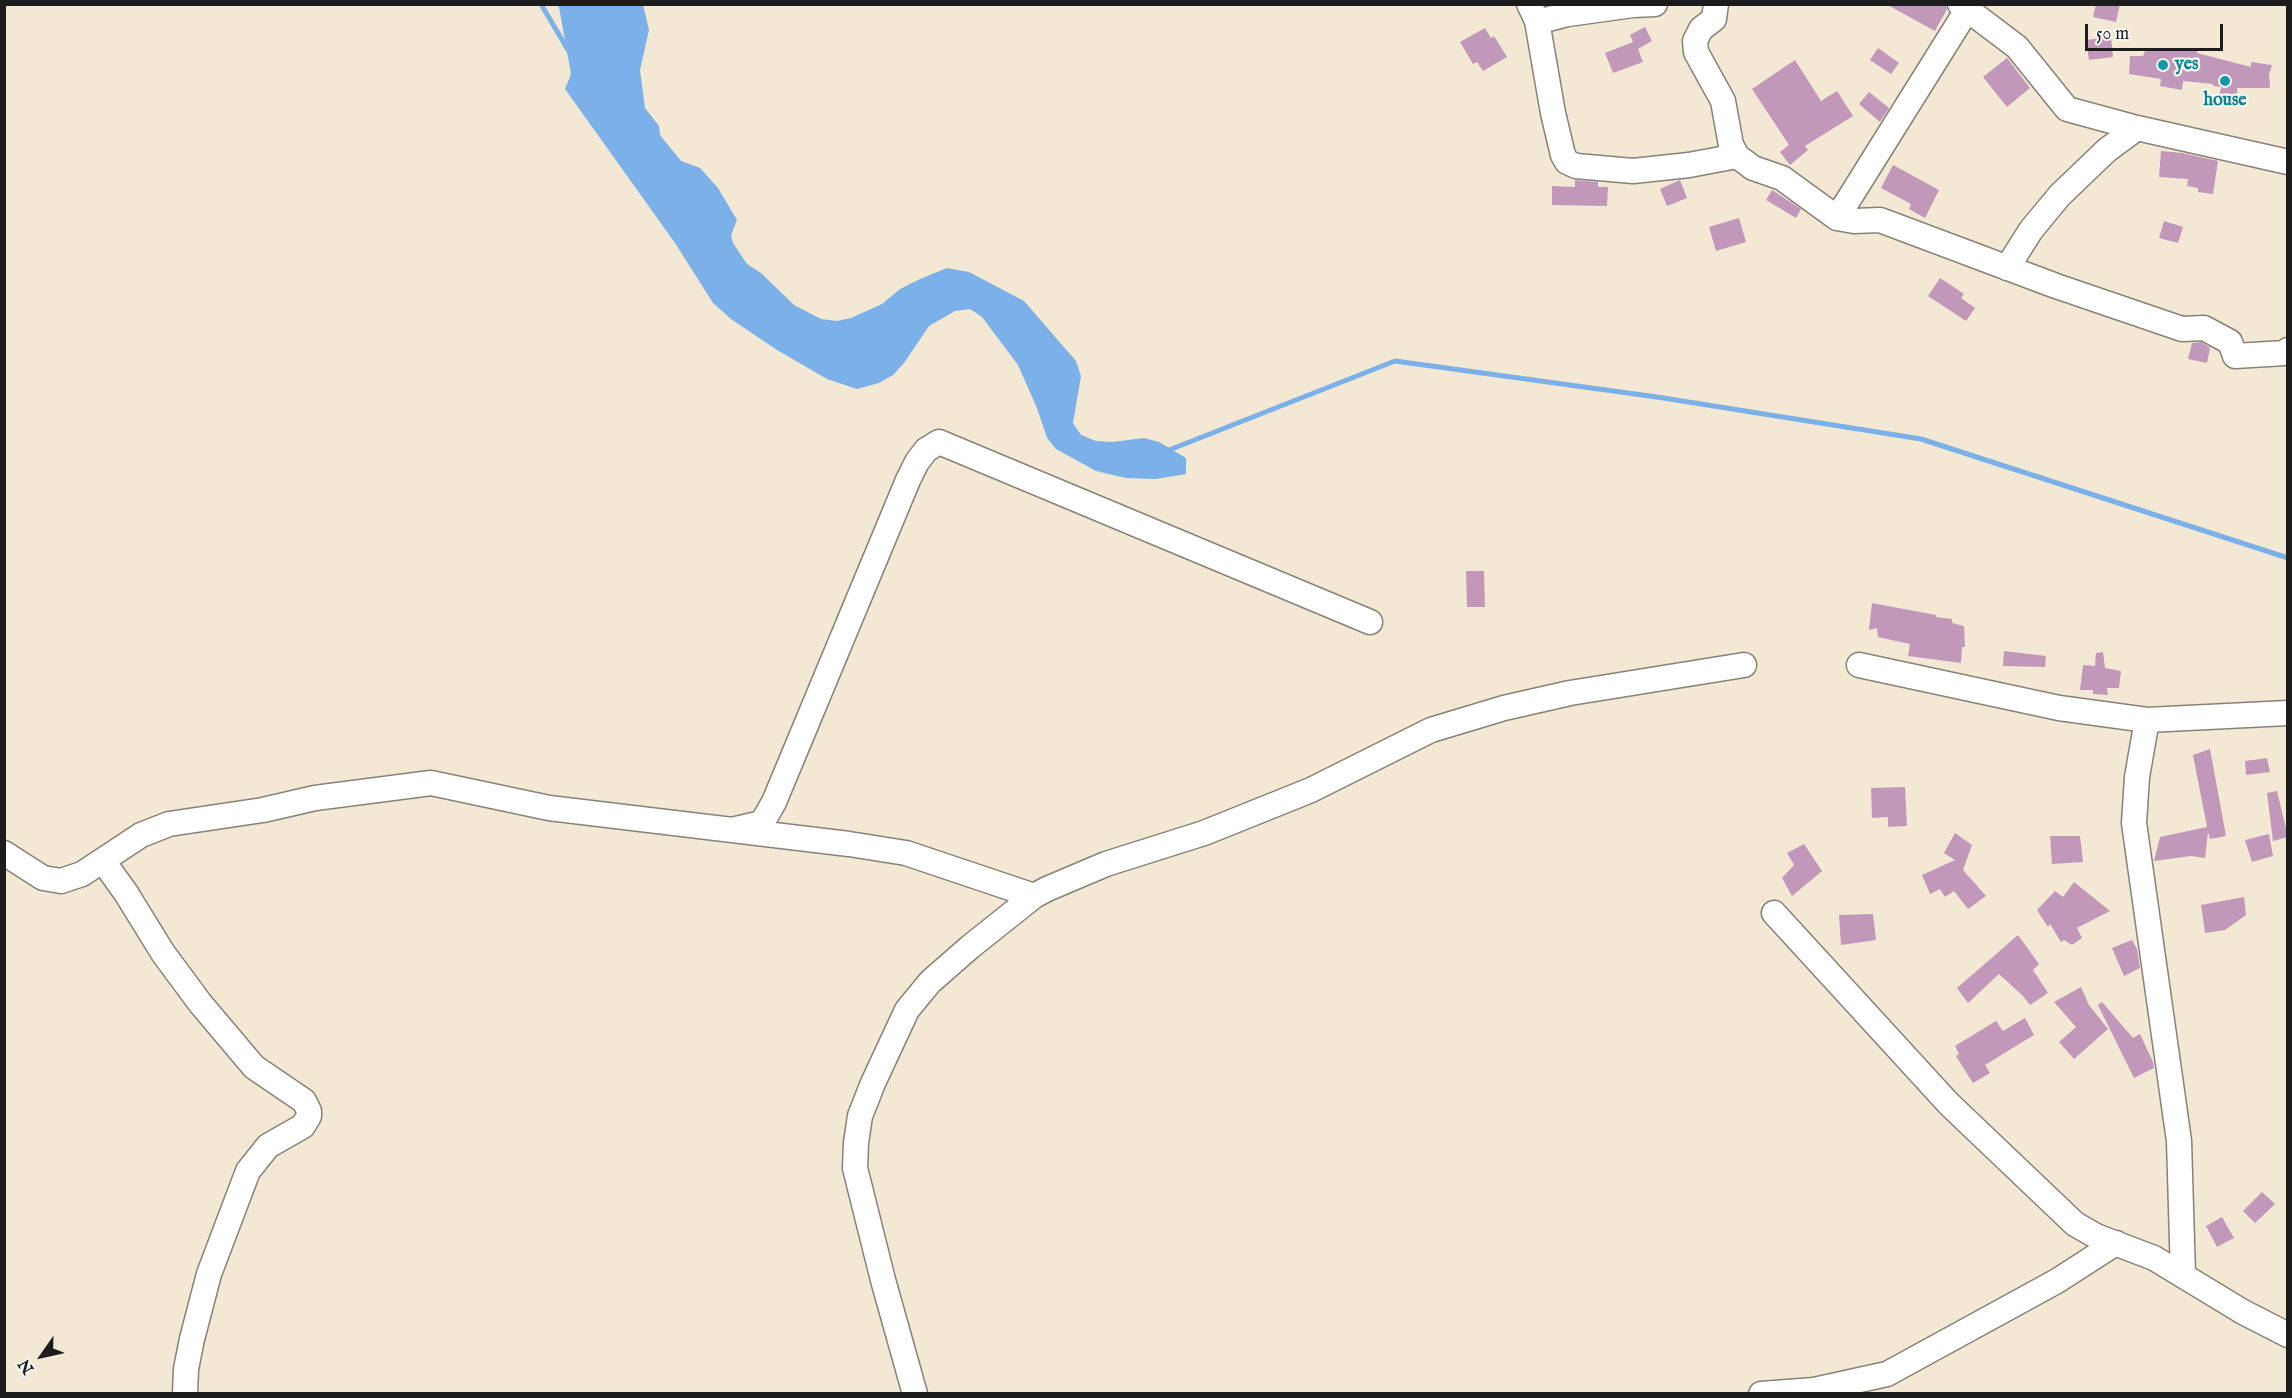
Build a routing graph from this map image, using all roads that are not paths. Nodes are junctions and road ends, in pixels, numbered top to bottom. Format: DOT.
graph roads {
  1 [pos="1655,4"];
  2 [pos="1716,4"];
  3 [pos="1963,7"];
  4 [pos="1533,13"];
  5 [pos="2137,128"];
  6 [pos="1737,156"];
  7 [pos="2288,162"];
  8 [pos="1837,218"];
  9 [pos="2007,268"];
  10 [pos="2288,350"];
  11 [pos="1370,622"];
  12 [pos="1744,665"];
  13 [pos="1859,665"];
  14 [pos="2288,713"];
  15 [pos="2147,720"];
  16 [pos="731,830"];
  17 [pos="4,853"];
  18 [pos="103,861"];
  19 [pos="1034,896"];
  20 [pos="1774,913"];
  21 [pos="2116,1243"];
  22 [pos="2183,1275"];
  23 [pos="2288,1335"];
  24 [pos="1890,1384"];
  25 [pos="185,1394"];
  26 [pos="915,1394"];
  27 [pos="1761,1394"];
  1 -- 4 [label="street"];
  2 -- 6 [label="street"];
  3 -- 5 [label="street"];
  3 -- 8 [label="street"];
  4 -- 6 [label="street"];
  5 -- 7 [label="street"];
  5 -- 9 [label="street"];
  6 -- 8 [label="street"];
  8 -- 9 [label="street"];
  9 -- 10 [label="street"];
  11 -- 16 [label="street"];
  12 -- 19 [label="street"];
  13 -- 15 [label="street"];
  14 -- 15 [label="street"];
  15 -- 22 [label="street"];
  16 -- 18 [label="street"];
  16 -- 19 [label="street"];
  17 -- 18 [label="street"];
  18 -- 25 [label="street"];
  19 -- 26 [label="street"];
  20 -- 21 [label="street"];
  21 -- 22 [label="street"];
  21 -- 24 [label="street"];
  22 -- 23 [label="street"];
  24 -- 27 [label="street"];
}
